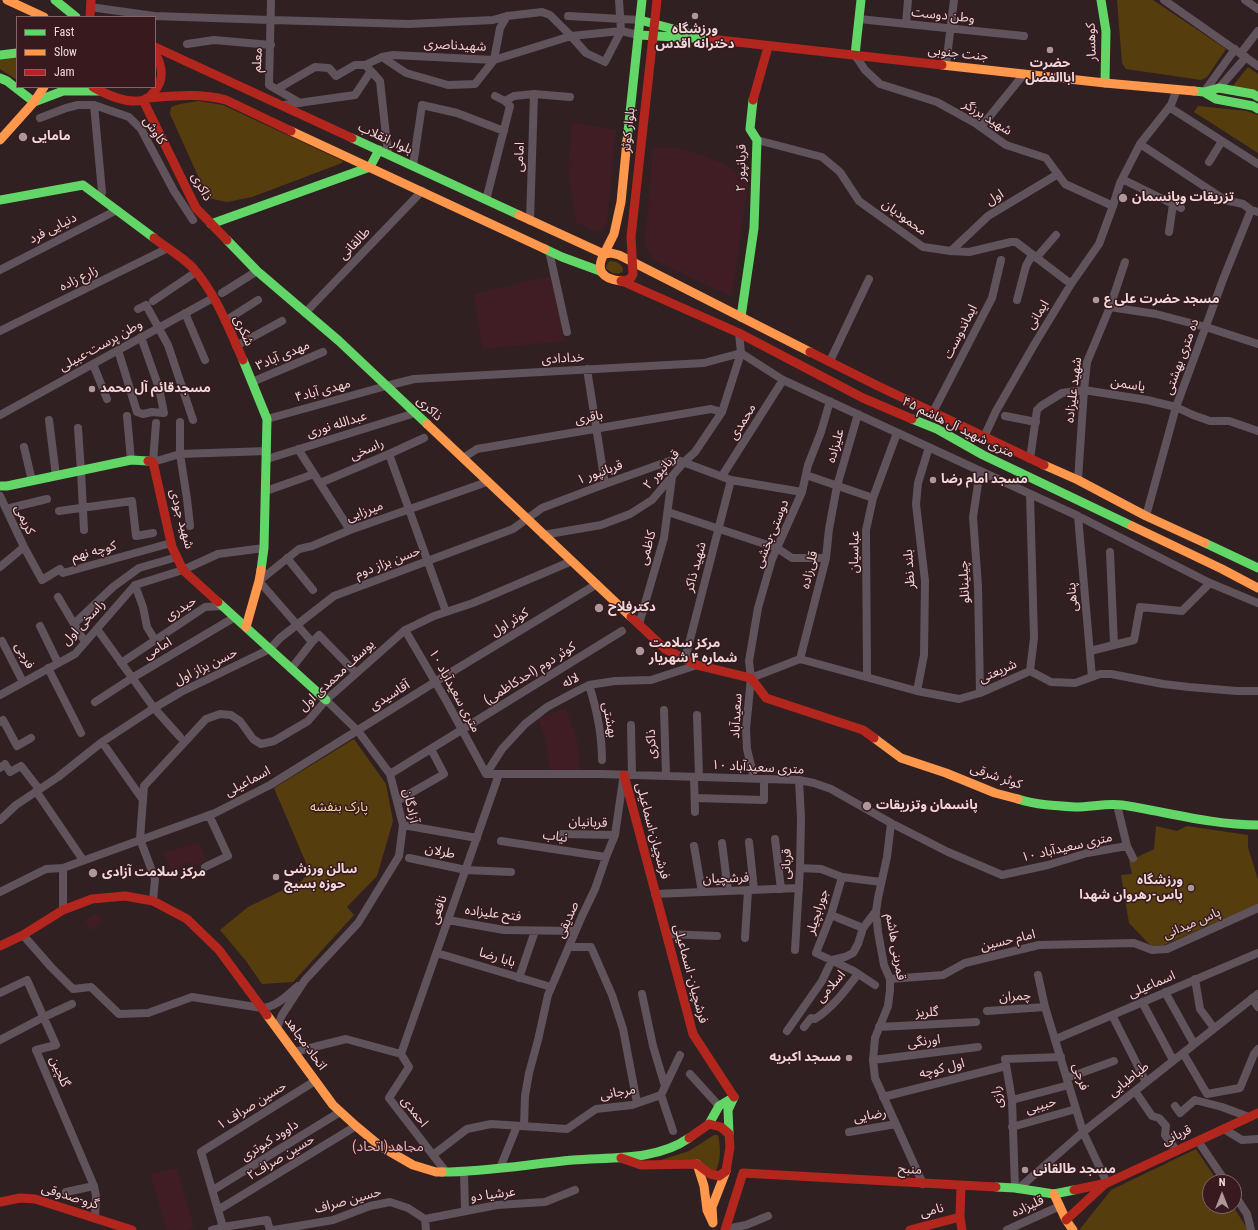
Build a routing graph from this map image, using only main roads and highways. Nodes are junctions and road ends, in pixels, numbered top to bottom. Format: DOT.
graph roads {
  1 [pos="7,0"];
  2 [pos="55,0"];
  3 [pos="642,0"];
  4 [pos="657,0"];
  5 [pos="861,0"];
  6 [pos="1103,1"];
  7 [pos="91,4"];
  8 [pos="42,16"];
  9 [pos="75,16"];
  10 [pos="90,16"];
  11 [pos="640,20"];
  12 [pos="654,23"];
  13 [pos="639,35"];
  14 [pos="653,36"];
  15 [pos="710,39"];
  16 [pos="156,47"];
  17 [pos="768,47"];
  18 [pos="16,54"];
  19 [pos="0,55"];
  20 [pos="156,55"];
  21 [pos="855,55"];
  22 [pos="0,78"];
  23 [pos="1105,83"];
  24 [pos="43,88"];
  25 [pos="96,89"];
  26 [pos="1204,92"];
  27 [pos="1258,97"];
  28 [pos="145,99"];
  29 [pos="34,102"];
  30 [pos="1258,109"];
  31 [pos="0,140"];
  32 [pos="384,152"];
  33 [pos="370,167"];
  34 [pos="625,168"];
  35 [pos="639,169"];
  36 [pos="0,200"];
  37 [pos="211,224"];
  38 [pos="569,249"];
  39 [pos="604,254"];
  40 [pos="632,263"];
  41 [pos="600,271"];
  42 [pos="624,282"];
  43 [pos="741,317"];
  44 [pos="0,486"];
  45 [pos="1258,568"];
  46 [pos="1258,588"];
  47 [pos="246,627"];
  48 [pos="751,678"];
  49 [pos="326,700"];
  50 [pos="628,775"];
  51 [pos="1258,825"];
  52 [pos="655,894"];
  53 [pos="0,946"];
  54 [pos="734,1097"];
  55 [pos="1258,1113"];
  56 [pos="709,1124"];
  57 [pos="729,1134"];
  58 [pos="621,1158"];
  59 [pos="697,1164"];
  60 [pos="726,1171"];
  61 [pos="1107,1182"];
  62 [pos="961,1186"];
  63 [pos="1054,1194"];
  64 [pos="0,1202"];
  65 [pos="960,1217"];
  66 [pos="1066,1220"];
  67 [pos="714,1227"];
  68 [pos="127,1229"];
  69 [pos="726,1230"];
  70 [pos="910,1230"];
  71 [pos="962,1230"];
  72 [pos="1073,1230"];
  1 -- 8 [label="main road"];
  2 -- 9 [label="main road"];
  3 -- 11 [label="main road, بلوار کوثر"];
  4 -- 12 [label="main road, بلوار کوثر"];
  5 -- 21 [label="main road"];
  6 -- 23 [label="main road, کوهسار"];
  7 -- 10 [label="main road"];
  11 -- 12 [label="main road"];
  11 -- 13 [label="main road, بلوار کوثر"];
  12 -- 14 [label="main road, بلوار کوثر"];
  12 -- 15 [label="main road"];
  13 -- 14 [label="main road"];
  13 -- 34 [label="main road, بلوار کوثر"];
  14 -- 15 [label="main road"];
  14 -- 35 [label="main road, بلوار کوثر"];
  15 -- 17 [label="main road, جنت جنوبی"];
  16 -- 32 [label="main road, بلوار انقلاب"];
  17 -- 21 [label="main road, جنت جنوبی"];
  17 -- 43 [label="main road, قربانپور ۲"];
  18 -- 19 [label="main road"];
  20 -- 28 [label="main road"];
  21 -- 23 [label="main road, جنت جنوبی"];
  22 -- 29 [label="main road"];
  23 -- 26 [label="main road, جنت جنوبی"];
  24 -- 29 [label="main road"];
  25 -- 28 [label="main road, بلوار انقلاب"];
  25 -- 29 [label="main road, بلوار انقلاب"];
  26 -- 27 [label="main road, جنت جنوبی"];
  26 -- 30 [label="main road, جنت جنوبی"];
  28 -- 33 [label="main road, بلوار انقلاب"];
  28 -- 37 [label="main road, ذاکری"];
  29 -- 31 [label="main road"];
  32 -- 33 [label="main road"];
  32 -- 38 [label="main road, بلوار انقلاب"];
  33 -- 37 [label="main road"];
  33 -- 38 [label="main road, بلوار انقلاب"];
  34 -- 35 [label="main road"];
  34 -- 39 [label="main road, بلوار کوثر"];
  35 -- 40 [label="main road, بلوار کوثر"];
  36 -- 47 [label="main road, شکری"];
  37 -- 48 [label="main road, ذاکری"];
  38 -- 39 [label="main road, بلوار انقلاب"];
  38 -- 41 [label="main road, بلوار انقلاب"];
  39 -- 40 [label="main road"];
  39 -- 41 [label="main road"];
  40 -- 42 [label="main road"];
  40 -- 43 [label="main road, ۴۵ متری شهید آل هاشم"];
  41 -- 42 [label="main road"];
  42 -- 46 [label="main road, ۴۵ متری شهید آل هاشم"];
  43 -- 45 [label="main road, ۴۵ متری شهید آل هاشم"];
  44 -- 47 [label="main road, شهید جودی"];
  47 -- 49 [label="main road, شهید جودی"];
  48 -- 51 [label="main road, کوثر شرقی"];
  50 -- 52 [label="main road, فرشچیان-اسماعیلی"];
  52 -- 54 [label="main road, فرشچیان- اسماعیلی"];
  53 -- 58 [label="main road, اتحاد-مجاهد"];
  54 -- 56 [label="main road"];
  54 -- 57 [label="main road"];
  55 -- 61 [label="main road, قربانی"];
  56 -- 57 [label="main road"];
  56 -- 58 [label="main road"];
  57 -- 60 [label="main road"];
  58 -- 59 [label="main road"];
  59 -- 60 [label="main road"];
  59 -- 67 [label="main road"];
  60 -- 67 [label="main road"];
  61 -- 63 [label="main road, منبح"];
  61 -- 66 [label="main road"];
  62 -- 63 [label="main road, منبح"];
  62 -- 65 [label="main road"];
  62 -- 69 [label="main road, منبح"];
  63 -- 66 [label="main road"];
  64 -- 68 [label="main road, گرو-صدوقی"];
  65 -- 70 [label="main road, نامی"];
  65 -- 71 [label="main road"];
  66 -- 72 [label="main road"];
}
